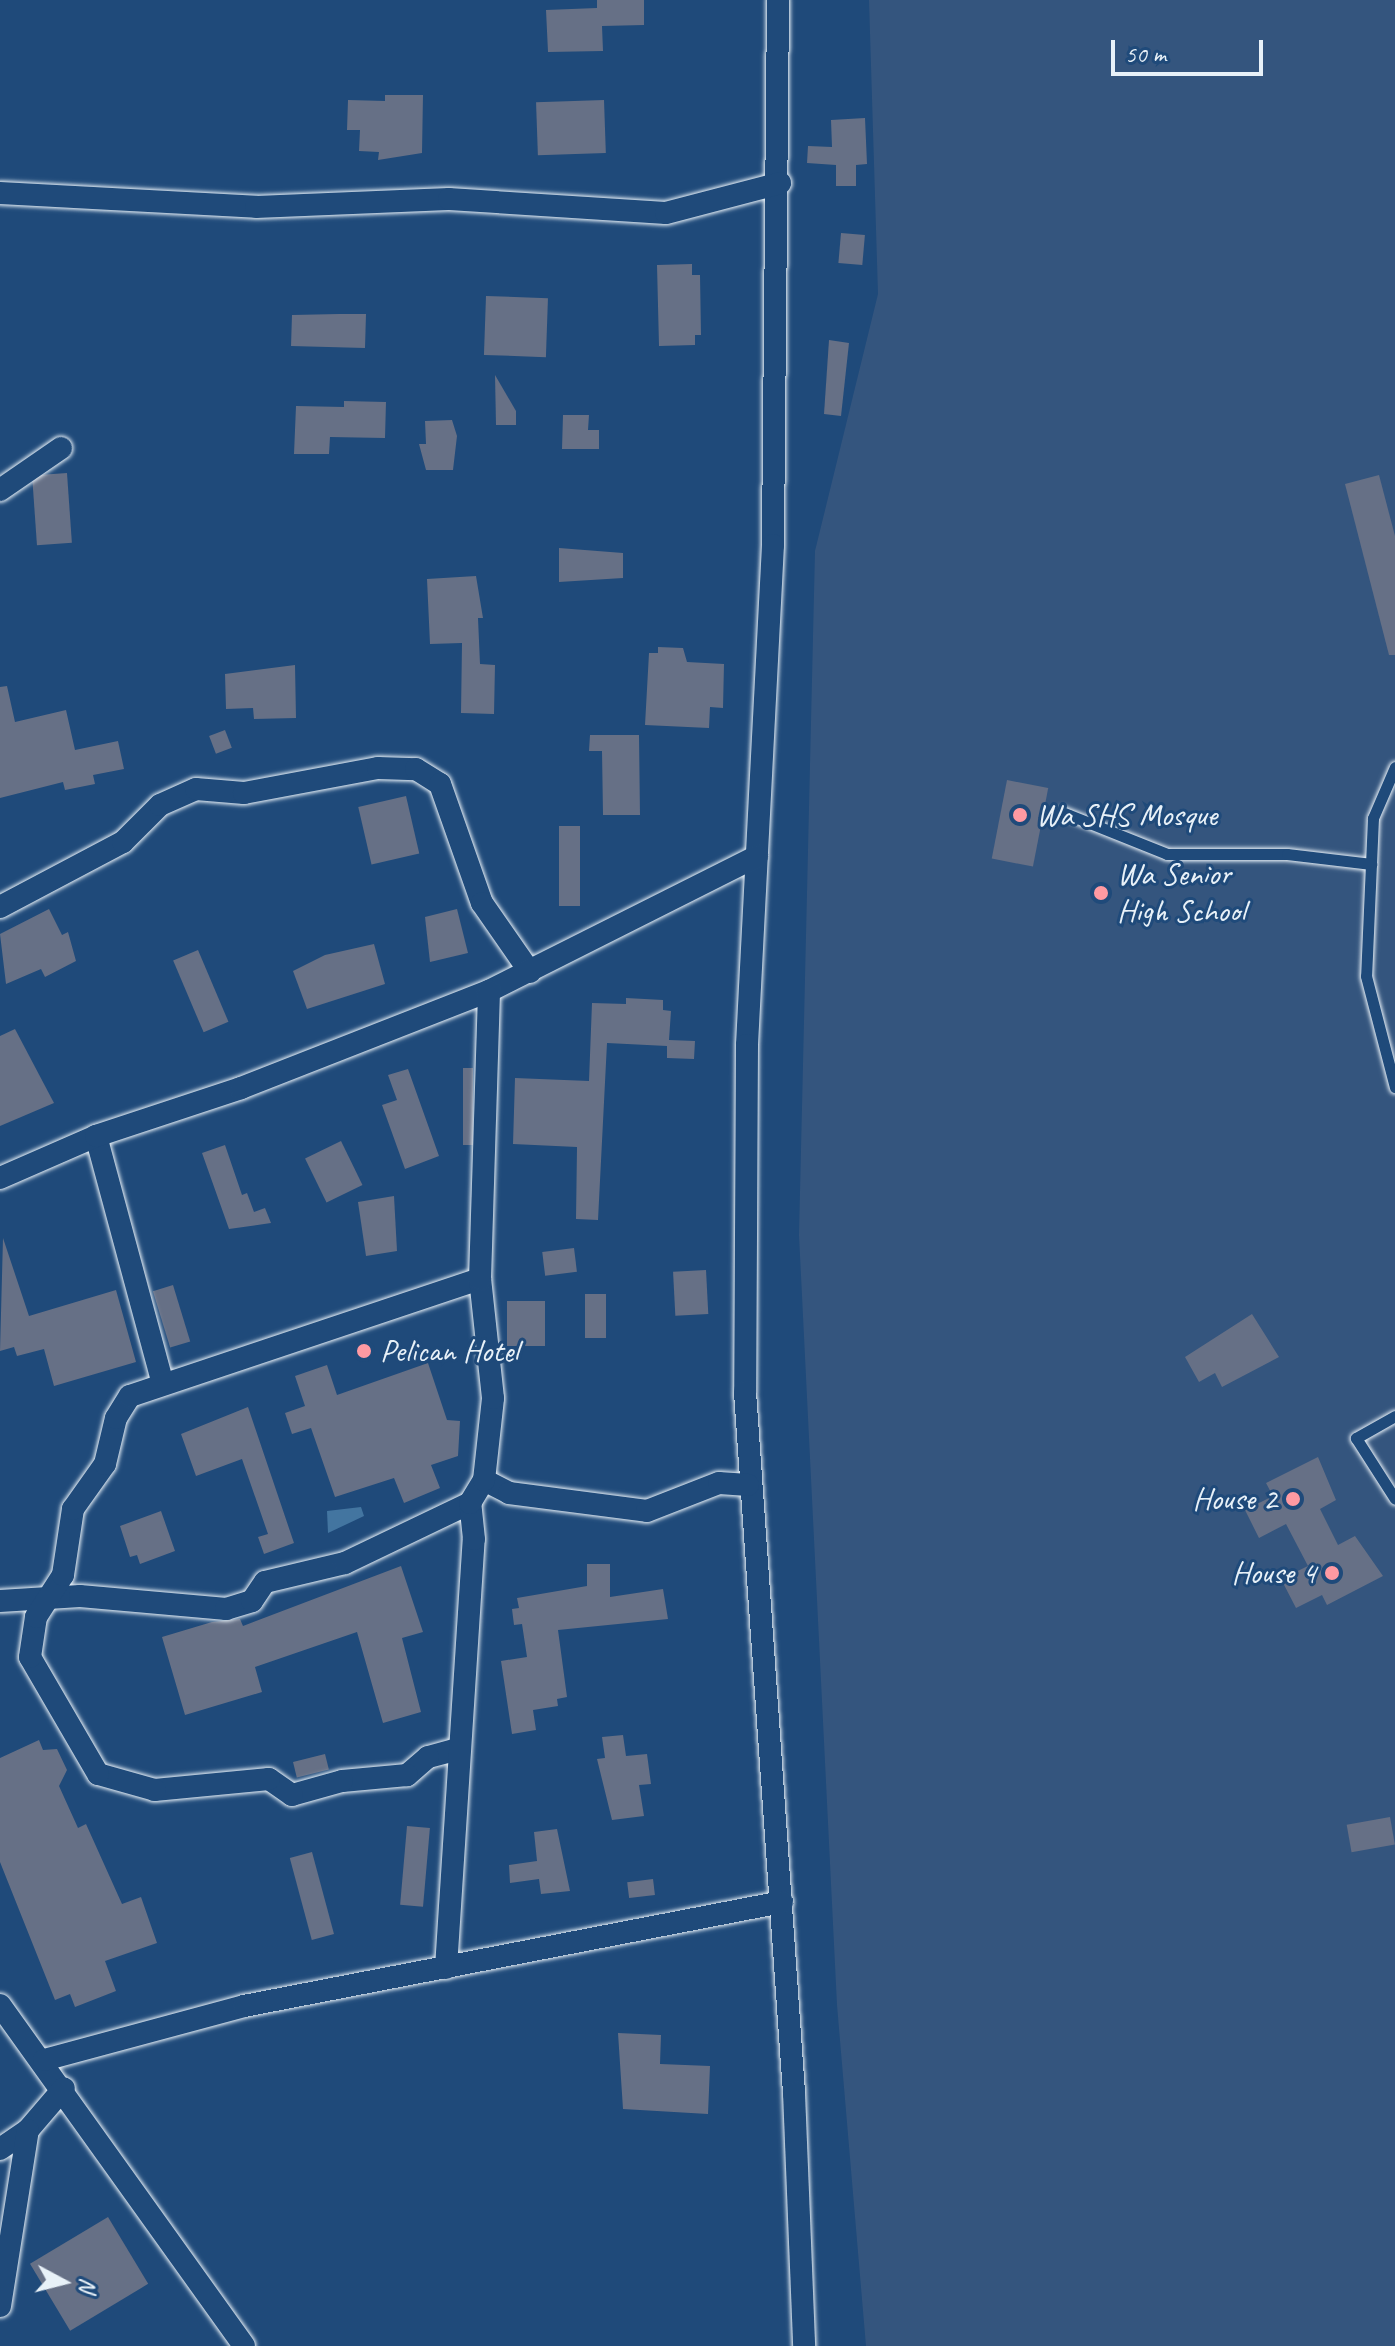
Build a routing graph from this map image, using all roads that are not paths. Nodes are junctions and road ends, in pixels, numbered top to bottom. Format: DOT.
graph roads {
  1 [pos="778,0"];
  2 [pos="780,183"];
  3 [pos="0,193"];
  4 [pos="61,448"];
  5 [pos="0,490"];
  6 [pos="1395,767"];
  7 [pos="1062,812"];
  8 [pos="757,856"];
  9 [pos="1371,864"];
  10 [pos="0,907"];
  11 [pos="530,972"];
  12 [pos="489,991"];
  13 [pos="1395,1087"];
  14 [pos="96,1136"];
  15 [pos="0,1178"];
  16 [pos="480,1279"];
  17 [pos="163,1384"];
  18 [pos="1395,1416"];
  19 [pos="484,1480"];
  20 [pos="748,1485"];
  21 [pos="1395,1499"];
  22 [pos="470,1503"];
  23 [pos="54,1596"];
  24 [pos="0,1601"];
  25 [pos="458,1749"];
  26 [pos="782,1902"];
  27 [pos="446,1968"];
  28 [pos="0,2005"];
  29 [pos="44,2060"];
  30 [pos="64,2088"];
  31 [pos="28,2130"];
  32 [pos="0,2149"];
  33 [pos="0,2306"];
  34 [pos="244,2346"];
  35 [pos="804,2346"];
  1 -- 2 [label="street"];
  2 -- 3 [label="street"];
  2 -- 8 [label="street"];
  4 -- 5 [label="street"];
  6 -- 9 [label="lane"];
  7 -- 9 [label="lane"];
  8 -- 11 [label="street"];
  8 -- 20 [label="street"];
  9 -- 13 [label="lane"];
  10 -- 11 [label="street"];
  11 -- 12 [label="street"];
  12 -- 14 [label="street"];
  12 -- 16 [label="street"];
  14 -- 15 [label="street"];
  14 -- 17 [label="street"];
  16 -- 17 [label="street"];
  16 -- 19 [label="street"];
  17 -- 23 [label="street"];
  18 -- 21 [label="lane"];
  19 -- 20 [label="street"];
  19 -- 22 [label="street"];
  20 -- 26 [label="street"];
  22 -- 23 [label="street"];
  22 -- 25 [label="street"];
  23 -- 24 [label="street"];
  23 -- 25 [label="street"];
  25 -- 27 [label="street"];
  26 -- 27 [label="street"];
  26 -- 35 [label="street"];
  27 -- 29 [label="street"];
  28 -- 29 [label="street"];
  29 -- 30 [label="street"];
  30 -- 31 [label="street"];
  30 -- 34 [label="street"];
  31 -- 32 [label="street"];
  31 -- 33 [label="street"];
}
